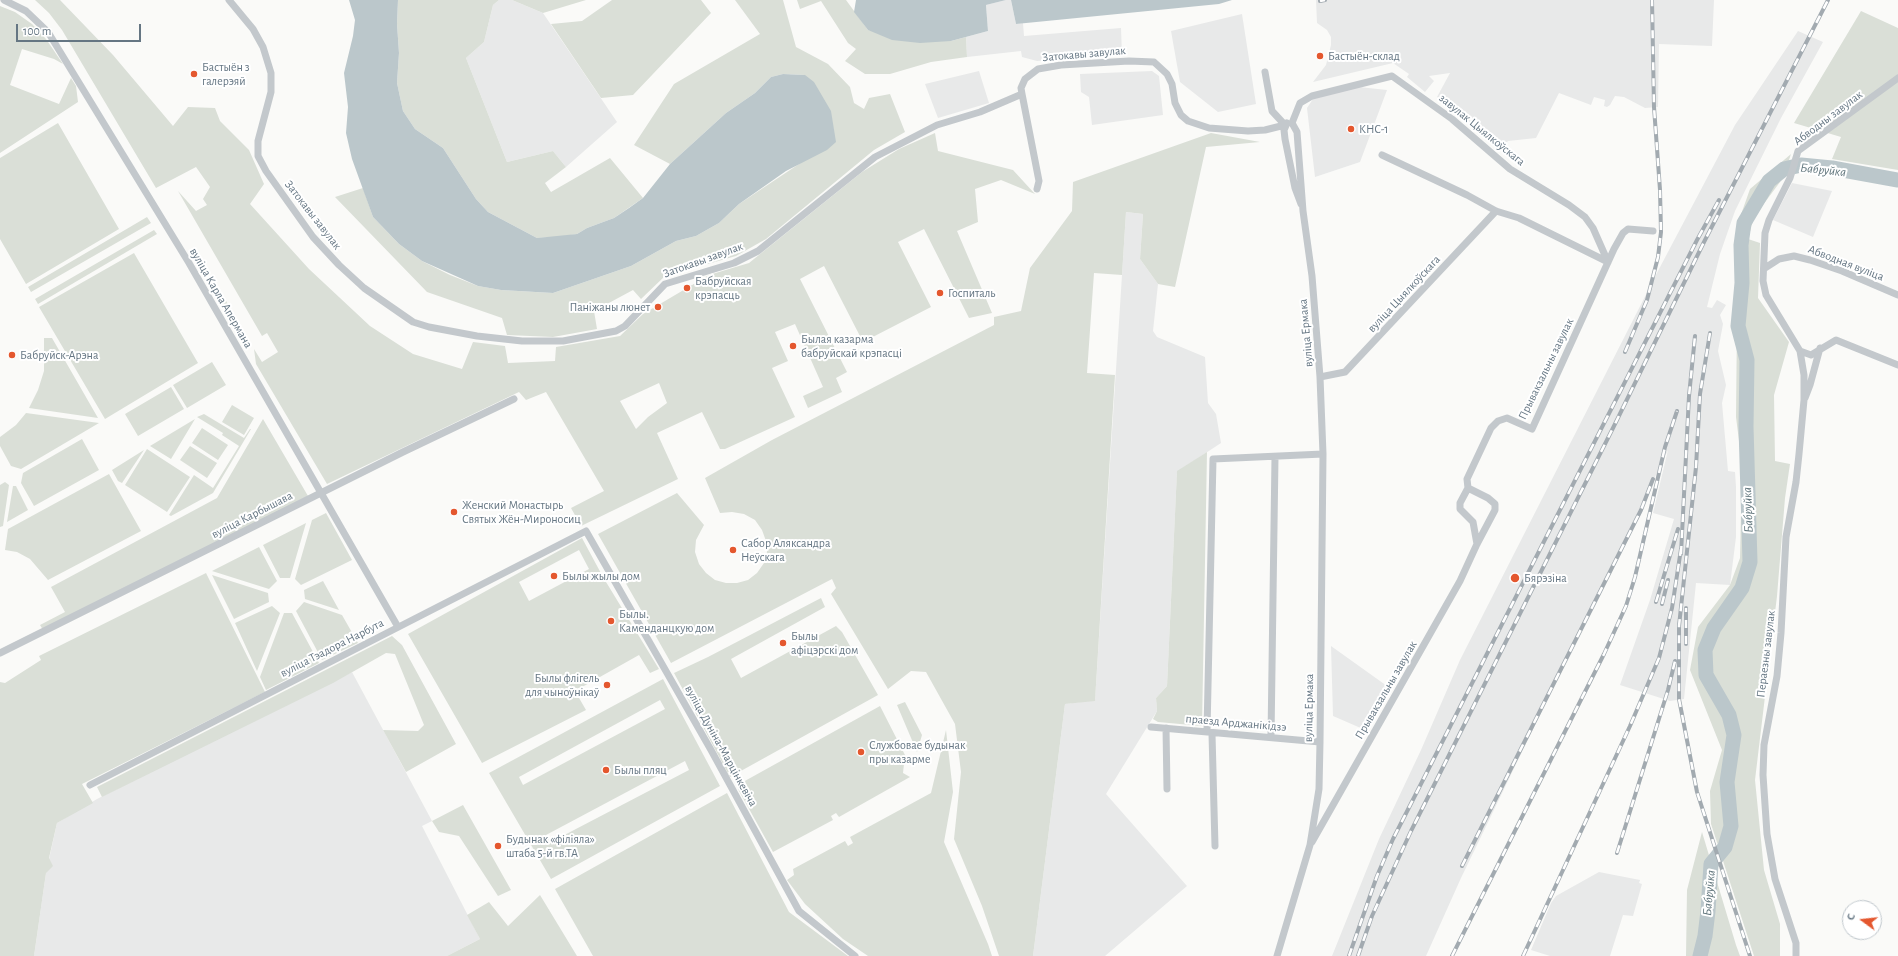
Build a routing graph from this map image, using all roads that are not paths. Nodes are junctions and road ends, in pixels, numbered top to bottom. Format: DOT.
graph roads {
  1 [pos="4,0"];
  2 [pos="229,0"];
  3 [pos="1265,72"];
  4 [pos="1898,78"];
  5 [pos="1022,94"];
  6 [pos="1289,124"];
  7 [pos="1382,155"];
  8 [pos="1037,189"];
  9 [pos="1303,211"];
  10 [pos="1496,211"];
  11 [pos="1652,231"];
  12 [pos="1608,262"];
  13 [pos="1765,268"];
  14 [pos="1898,295"];
  15 [pos="1820,348"];
  16 [pos="1800,351"];
  17 [pos="1898,365"];
  18 [pos="1320,377"];
  19 [pos="514,399"];
  20 [pos="1804,400"];
  21 [pos="1323,454"];
  22 [pos="1275,457"];
  23 [pos="1468,488"];
  24 [pos="321,493"];
  25 [pos="586,531"];
  26 [pos="1477,544"];
  27 [pos="398,627"];
  28 [pos="0,653"];
  29 [pos="1151,727"];
  30 [pos="1166,728"];
  31 [pos="1209,732"];
  32 [pos="1271,737"];
  33 [pos="1320,742"];
  34 [pos="90,785"];
  35 [pos="1167,789"];
  36 [pos="1310,845"];
  37 [pos="1214,846"];
  38 [pos="855,956"];
  39 [pos="1277,956"];
  40 [pos="1796,956"];
  1 -- 24 [label="street, вуліца Карла Апермана"];
  2 -- 5 [label="street, Затокавы завулак"];
  3 -- 6 [label="street"];
  4 -- 13 [label="street, Абводны завулак"];
  5 -- 6 [label="street, Затокавы завулак"];
  5 -- 8 [label="street"];
  6 -- 9 [label="street, вуліца Ермака"];
  6 -- 9 [label="street, вуліца Ермака"];
  6 -- 12 [label="street, завулак Цыялкоўскага"];
  7 -- 10 [label="street"];
  9 -- 18 [label="street, вуліца Ермака"];
  10 -- 12 [label="street"];
  10 -- 18 [label="street, вуліца Цыялкоўскага"];
  11 -- 12 [label="street"];
  12 -- 23 [label="street, Прывакзальны завулак"];
  13 -- 14 [label="street, Абводная вуліца"];
  13 -- 16 [label="street, Абводны завулак"];
  15 -- 16 [label="street"];
  15 -- 17 [label="street"];
  15 -- 20 [label="street"];
  16 -- 20 [label="street, Пераезны завулак"];
  18 -- 21 [label="street, вуліца Ермака"];
  19 -- 24 [label="street, вуліца Карбышава"];
  20 -- 40 [label="street, Пераезны завулак"];
  21 -- 22 [label="street"];
  21 -- 33 [label="street, вуліца Ермака"];
  22 -- 31 [label="street"];
  22 -- 32 [label="street"];
  23 -- 26 [label="street, Прывакзальны завулак"];
  23 -- 26 [label="street, Прывакзальны завулак"];
  24 -- 27 [label="street, вуліца Карла Апермана"];
  24 -- 28 [label="street, вуліца Карбышава"];
  25 -- 27 [label="street, вуліца Тэадора Нарбута"];
  25 -- 38 [label="street, вуліца Дуніна-Марцінкевіча"];
  26 -- 36 [label="street, Прывакзальны завулак"];
  27 -- 34 [label="street, вуліца Тэадора Нарбута"];
  29 -- 30 [label="street, праезд Арджанікідзэ"];
  30 -- 31 [label="street, праезд Арджанікідзэ"];
  30 -- 35 [label="street"];
  31 -- 32 [label="street, праезд Арджанікідзэ"];
  31 -- 37 [label="street"];
  32 -- 33 [label="street, праезд Арджанікідзэ"];
  33 -- 36 [label="street, вуліца Ермака"];
  36 -- 39 [label="street, вуліца Ермака"];
}
